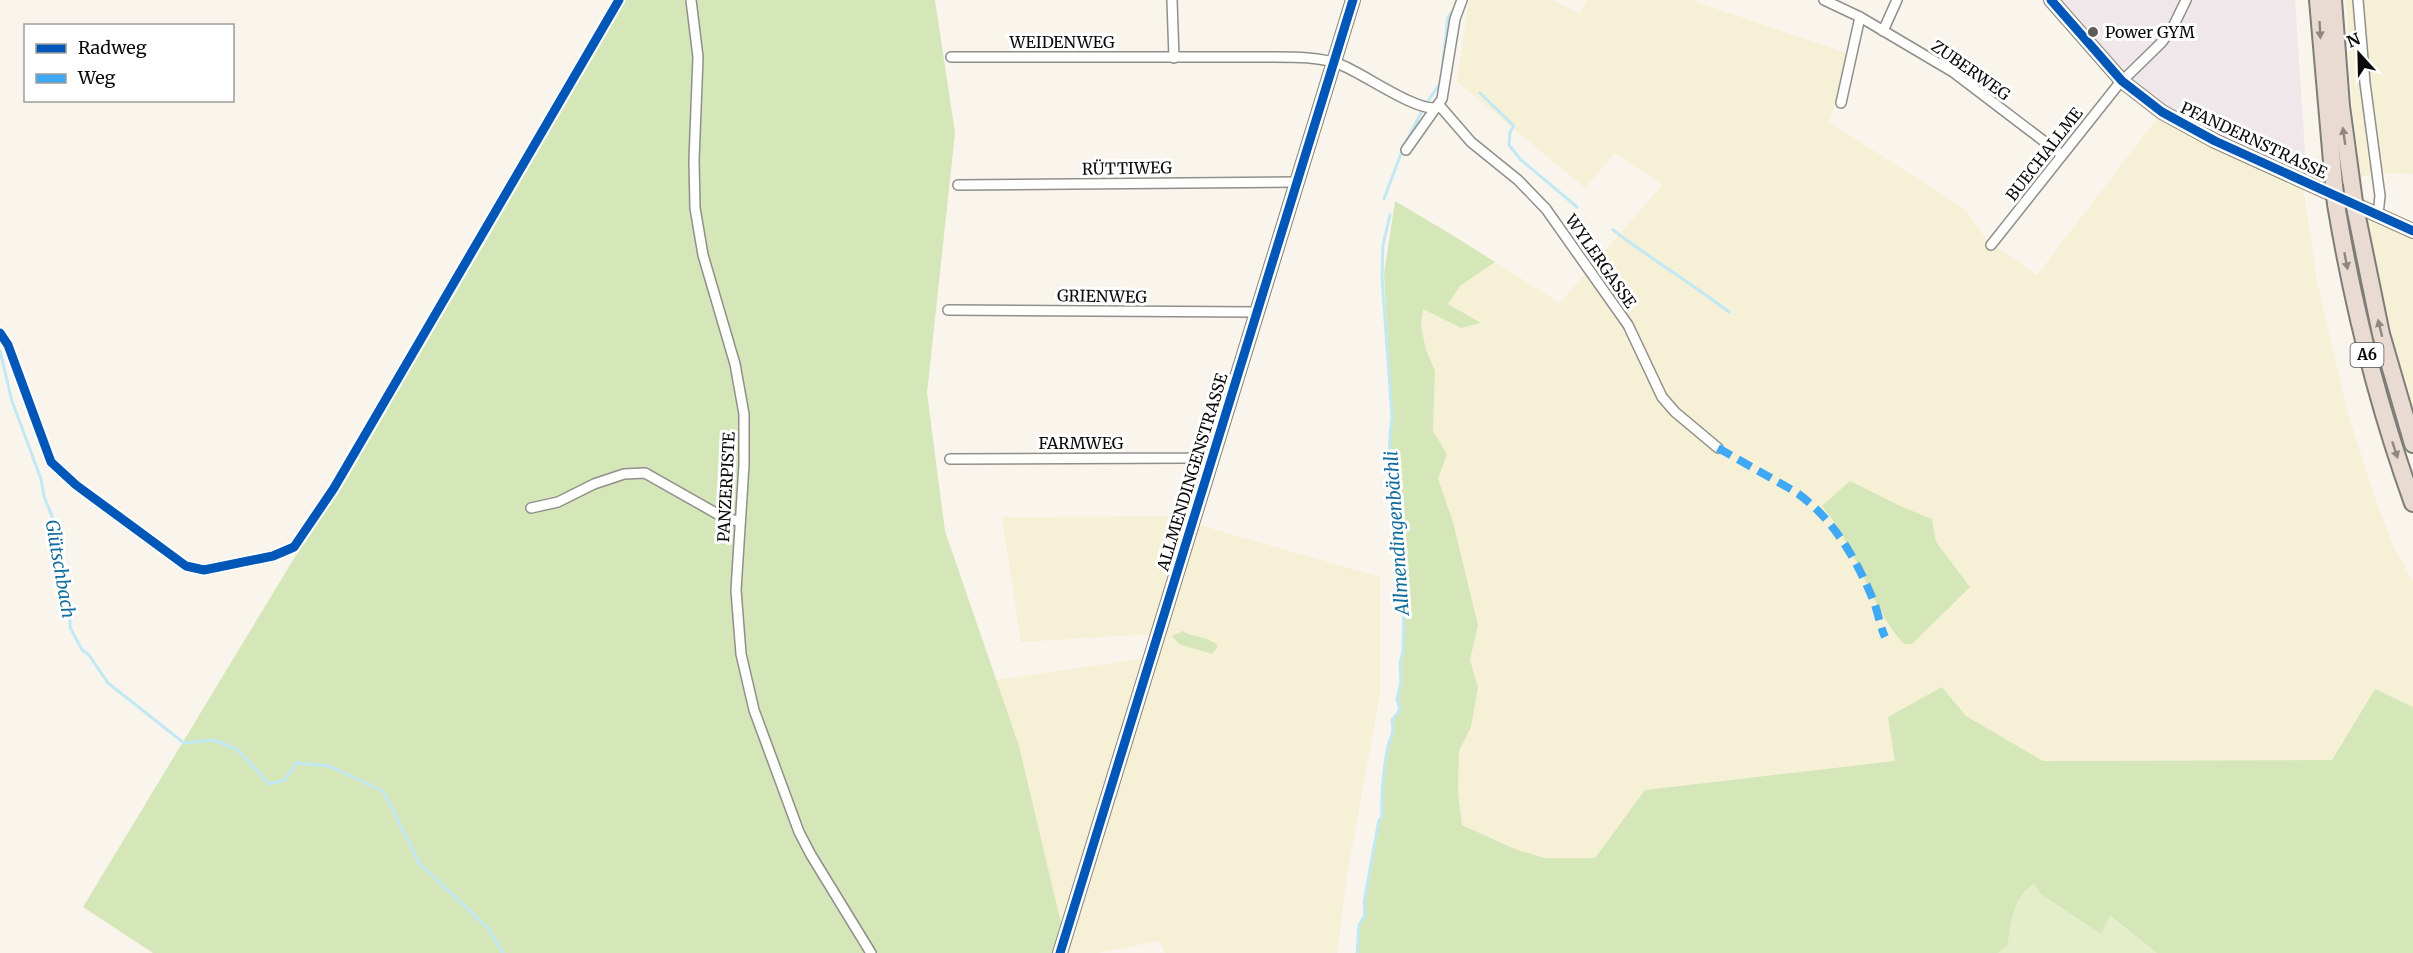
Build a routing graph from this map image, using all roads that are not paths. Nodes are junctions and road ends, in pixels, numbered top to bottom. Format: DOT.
graph roads {
  1 [pos="619,0"];
  2 [pos="691,0"];
  3 [pos="1172,0"];
  4 [pos="1353,0"];
  5 [pos="1462,0"];
  6 [pos="1824,0"];
  7 [pos="1897,0"];
  8 [pos="2051,0"];
  9 [pos="2186,0"];
  10 [pos="2318,0"];
  11 [pos="2333,0"];
  12 [pos="2358,0"];
  13 [pos="1860,16"];
  14 [pos="1883,31"];
  15 [pos="951,57"];
  16 [pos="1174,58"];
  17 [pos="1332,62"];
  18 [pos="2122,81"];
  19 [pos="1841,103"];
  20 [pos="1437,106"];
  21 [pos="1406,150"];
  22 [pos="2062,155"];
  23 [pos="1298,182"];
  24 [pos="958,185"];
  25 [pos="2378,214"];
  26 [pos="2413,231"];
  27 [pos="1991,245"];
  28 [pos="948,310"];
  29 [pos="1256,312"];
  30 [pos="0,333"];
  31 [pos="2413,444"];
  32 [pos="1718,448"];
  33 [pos="1213,455"];
  34 [pos="950,459"];
  35 [pos="2413,503"];
  36 [pos="531,508"];
  37 [pos="740,522"];
  38 [pos="871,953"];
  39 [pos="1060,953"];
  1 -- 30 [label="street"];
  2 -- 37 [label="street, PANZERPISTE"];
  3 -- 16 [label="street"];
  4 -- 17 [label="street, ALLMENDINGENSTRASSE"];
  5 -- 20 [label="street"];
  6 -- 13 [label="street, ZUBERWEG"];
  7 -- 14 [label="street"];
  8 -- 18 [label="street, PFANDERNSTRASSE"];
  9 -- 18 [label="street, BUECHALLME"];
  10 -- 35 [label="highway, A6, one-way, bridge"];
  31 -- 11 [label="highway, A6, one-way, bridge"];
  12 -- 25 [label="street"];
  13 -- 14 [label="street, ZUBERWEG"];
  13 -- 19 [label="street"];
  14 -- 22 [label="street, ZUBERWEG"];
  15 -- 16 [label="street, WEIDENWEG"];
  16 -- 17 [label="street, WEIDENWEG"];
  17 -- 20 [label="street"];
  17 -- 23 [label="street, ALLMENDINGENSTRASSE"];
  18 -- 22 [label="street, BUECHALLME"];
  18 -- 25 [label="street, PFANDERNSTRASSE"];
  20 -- 21 [label="street"];
  20 -- 32 [label="street, WYLERGASSE"];
  22 -- 27 [label="street, BUECHALLME"];
  23 -- 24 [label="street, RÜTTIWEG"];
  23 -- 29 [label="street, ALLMENDINGENSTRASSE"];
  25 -- 26 [label="street, PFANDERNSTRASSE"];
  28 -- 29 [label="street, GRIENWEG"];
  29 -- 33 [label="street, ALLMENDINGENSTRASSE"];
  33 -- 34 [label="street, FARMWEG"];
  33 -- 39 [label="street, ALLMENDINGENSTRASSE"];
  36 -- 37 [label="street"];
  37 -- 38 [label="street, PANZERPISTE"];
}
